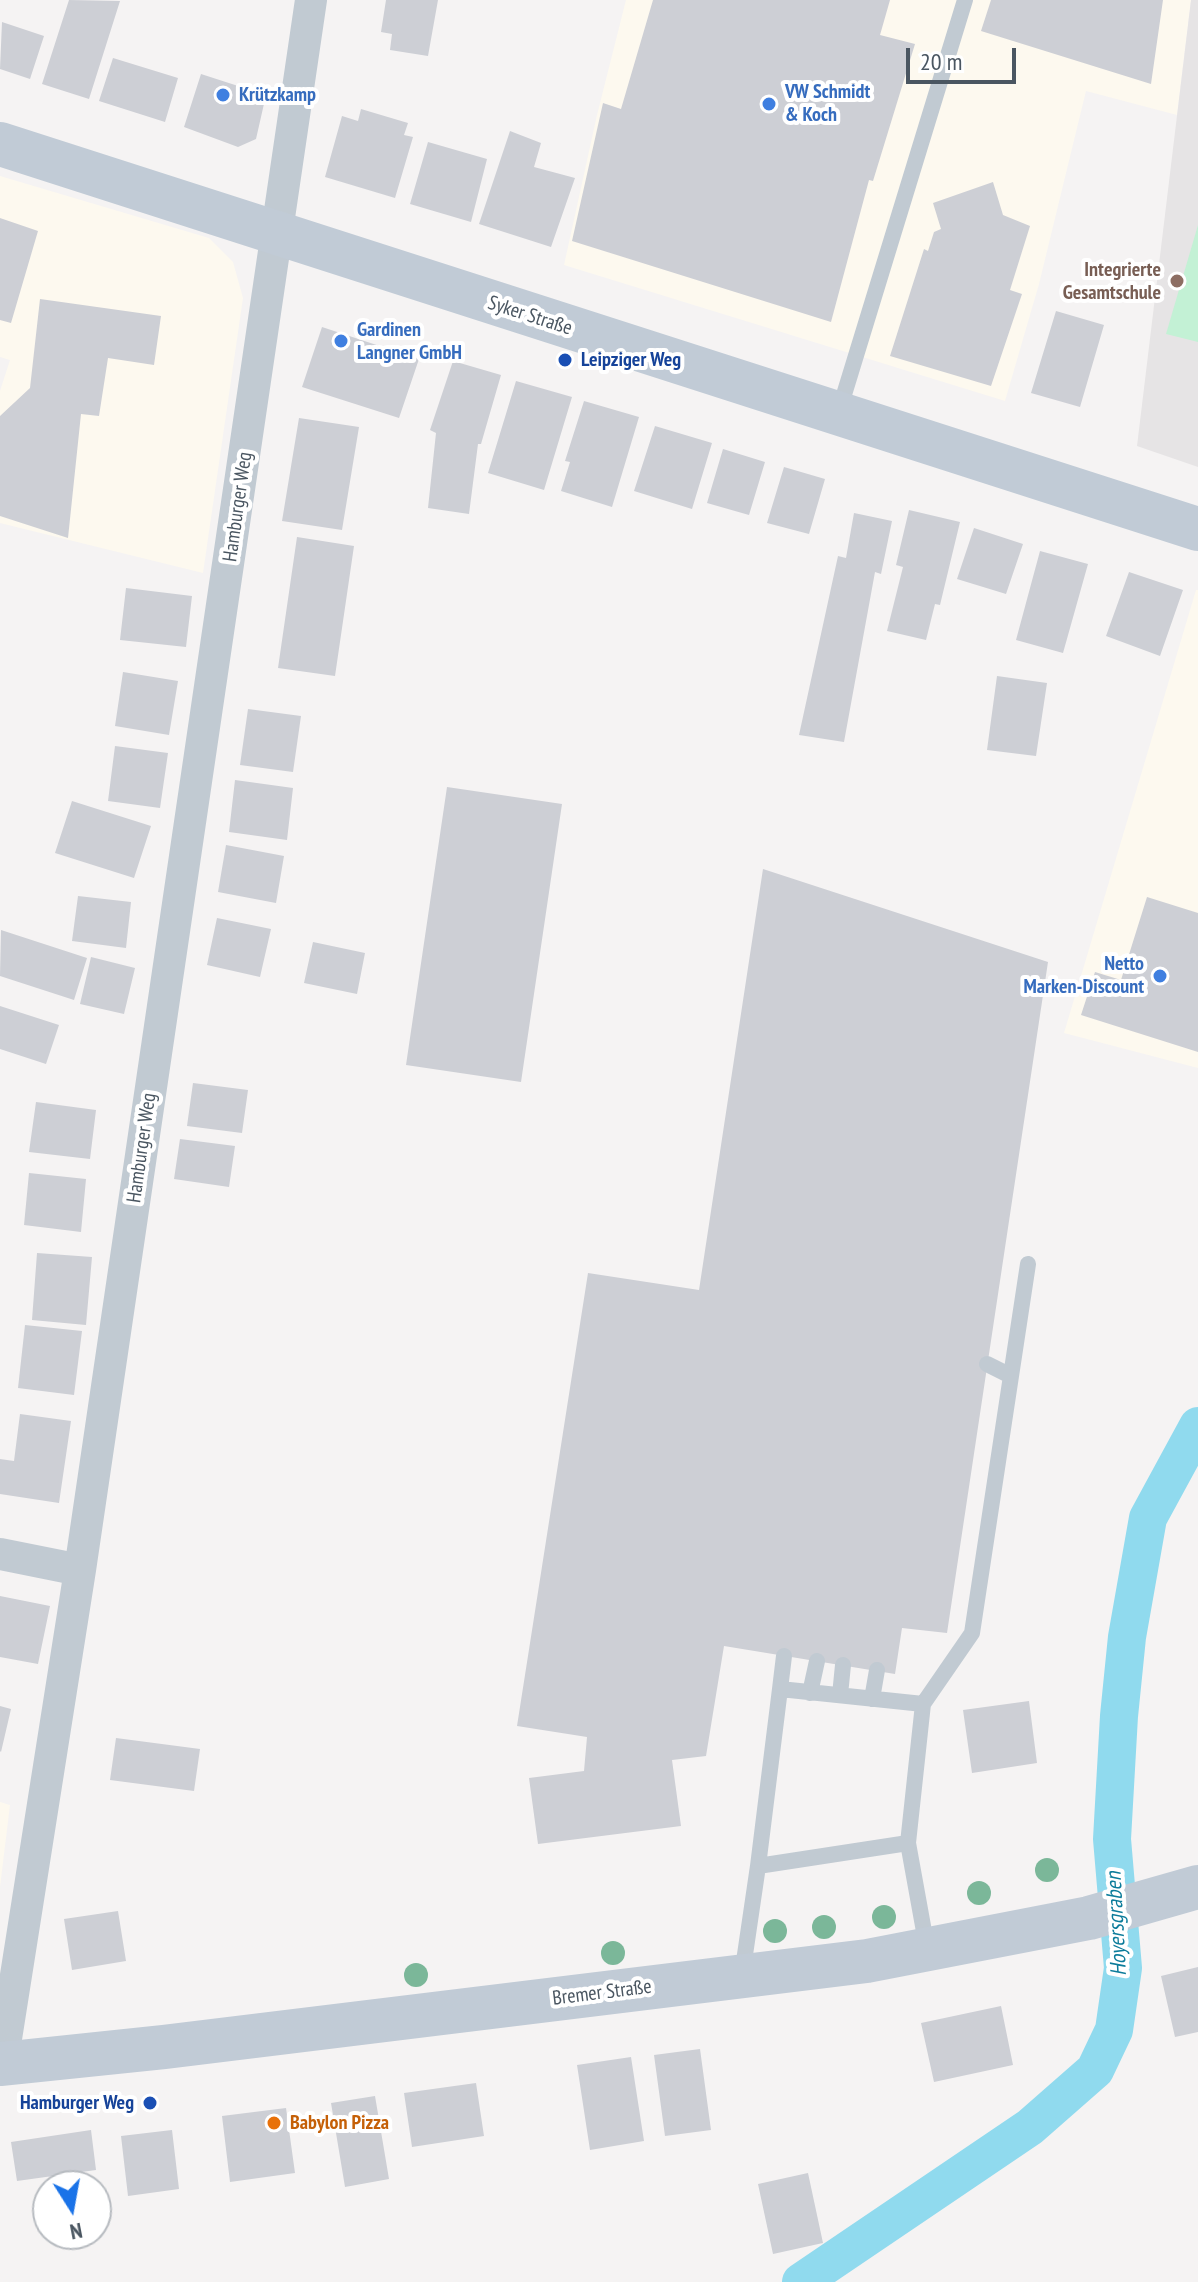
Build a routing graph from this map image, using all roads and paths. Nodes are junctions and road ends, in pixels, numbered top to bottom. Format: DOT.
graph roads {
  1 [pos="311,0"];
  2 [pos="965,0"];
  3 [pos="0,144"];
  4 [pos="279,232"];
  5 [pos="839,413"];
  6 [pos="1198,529"];
  7 [pos="1028,1264"];
  8 [pos="987,1364"];
  9 [pos="1011,1376"];
  10 [pos="0,1554"];
  11 [pos="80,1570"];
  12 [pos="784,1656"];
  13 [pos="817,1661"];
  14 [pos="843,1665"];
  15 [pos="877,1670"];
  16 [pos="780,1689"];
  17 [pos="810,1693"];
  18 [pos="840,1695"];
  19 [pos="872,1699"];
  20 [pos="923,1704"];
  21 [pos="908,1843"];
  22 [pos="758,1866"];
  23 [pos="1198,1887"];
  24 [pos="927,1950"];
  25 [pos="741,1975"];
  26 [pos="1,2064"];
  1 -- 4 [label="street"];
  2 -- 5 [label="lane"];
  3 -- 4 [label="main road, Syker Straße"];
  4 -- 5 [label="main road, Syker Straße"];
  4 -- 11 [label="street, Hamburger Weg"];
  5 -- 6 [label="main road, Syker Straße"];
  7 -- 9 [label="lane"];
  8 -- 9 [label="lane"];
  9 -- 20 [label="lane"];
  10 -- 11 [label="street"];
  11 -- 26 [label="street, Hamburger Weg"];
  12 -- 16 [label="lane"];
  13 -- 17 [label="lane"];
  14 -- 18 [label="lane"];
  15 -- 19 [label="lane"];
  16 -- 17 [label="lane"];
  16 -- 22 [label="lane"];
  17 -- 18 [label="lane"];
  18 -- 19 [label="lane"];
  19 -- 20 [label="lane"];
  20 -- 21 [label="lane"];
  21 -- 22 [label="lane"];
  21 -- 24 [label="lane"];
  22 -- 25 [label="lane"];
  23 -- 24 [label="main road, Bremer Straße"];
  24 -- 25 [label="main road, Bremer Straße"];
  25 -- 26 [label="main road, Bremer Straße"];
}
